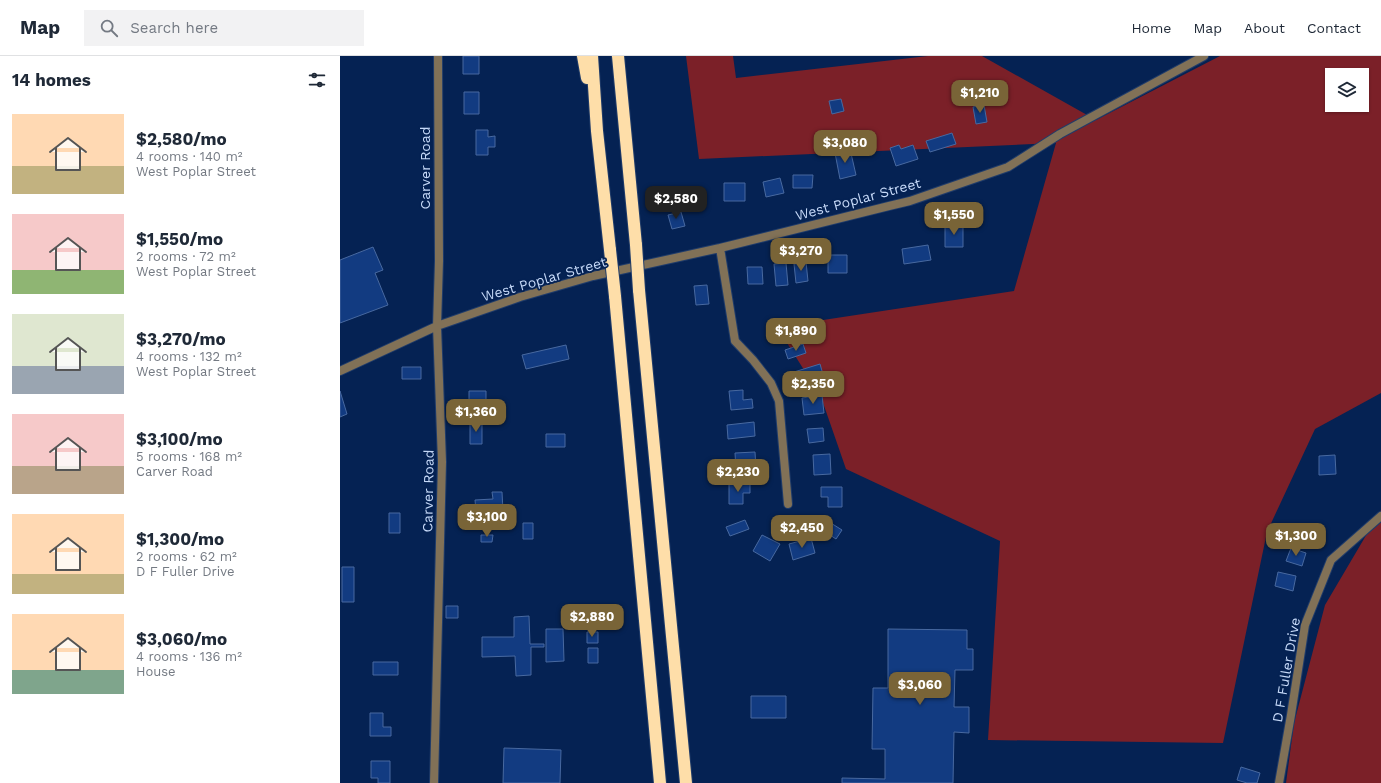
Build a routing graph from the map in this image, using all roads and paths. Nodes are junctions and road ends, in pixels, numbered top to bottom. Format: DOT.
graph roads {
  1 [pos="438,56"];
  2 [pos="583,56"];
  3 [pos="592,56"];
  4 [pos="618,56"];
  5 [pos="1204,56"];
  6 [pos="597,131"];
  7 [pos="720,248"];
  8 [pos="437,326"];
  9 [pos="340,371"];
  10 [pos="788,504"];
  11 [pos="1381,516"];
  12 [pos="434,783"];
  13 [pos="660,783"];
  14 [pos="686,783"];
  15 [pos="1279,783"];
  1 -- 8 [label="street, Carver Road"];
  2 -- 6 [label="highway"];
  3 -- 6 [label="highway"];
  4 -- 14 [label="highway, bridge"];
  5 -- 7 [label="street, West Poplar Street"];
  6 -- 13 [label="highway, bridge"];
  7 -- 8 [label="street, West Poplar Street"];
  7 -- 10 [label="street"];
  8 -- 9 [label="street, West Poplar Street"];
  8 -- 12 [label="street, Carver Road"];
  11 -- 15 [label="street, D F Fuller Drive"];
}
